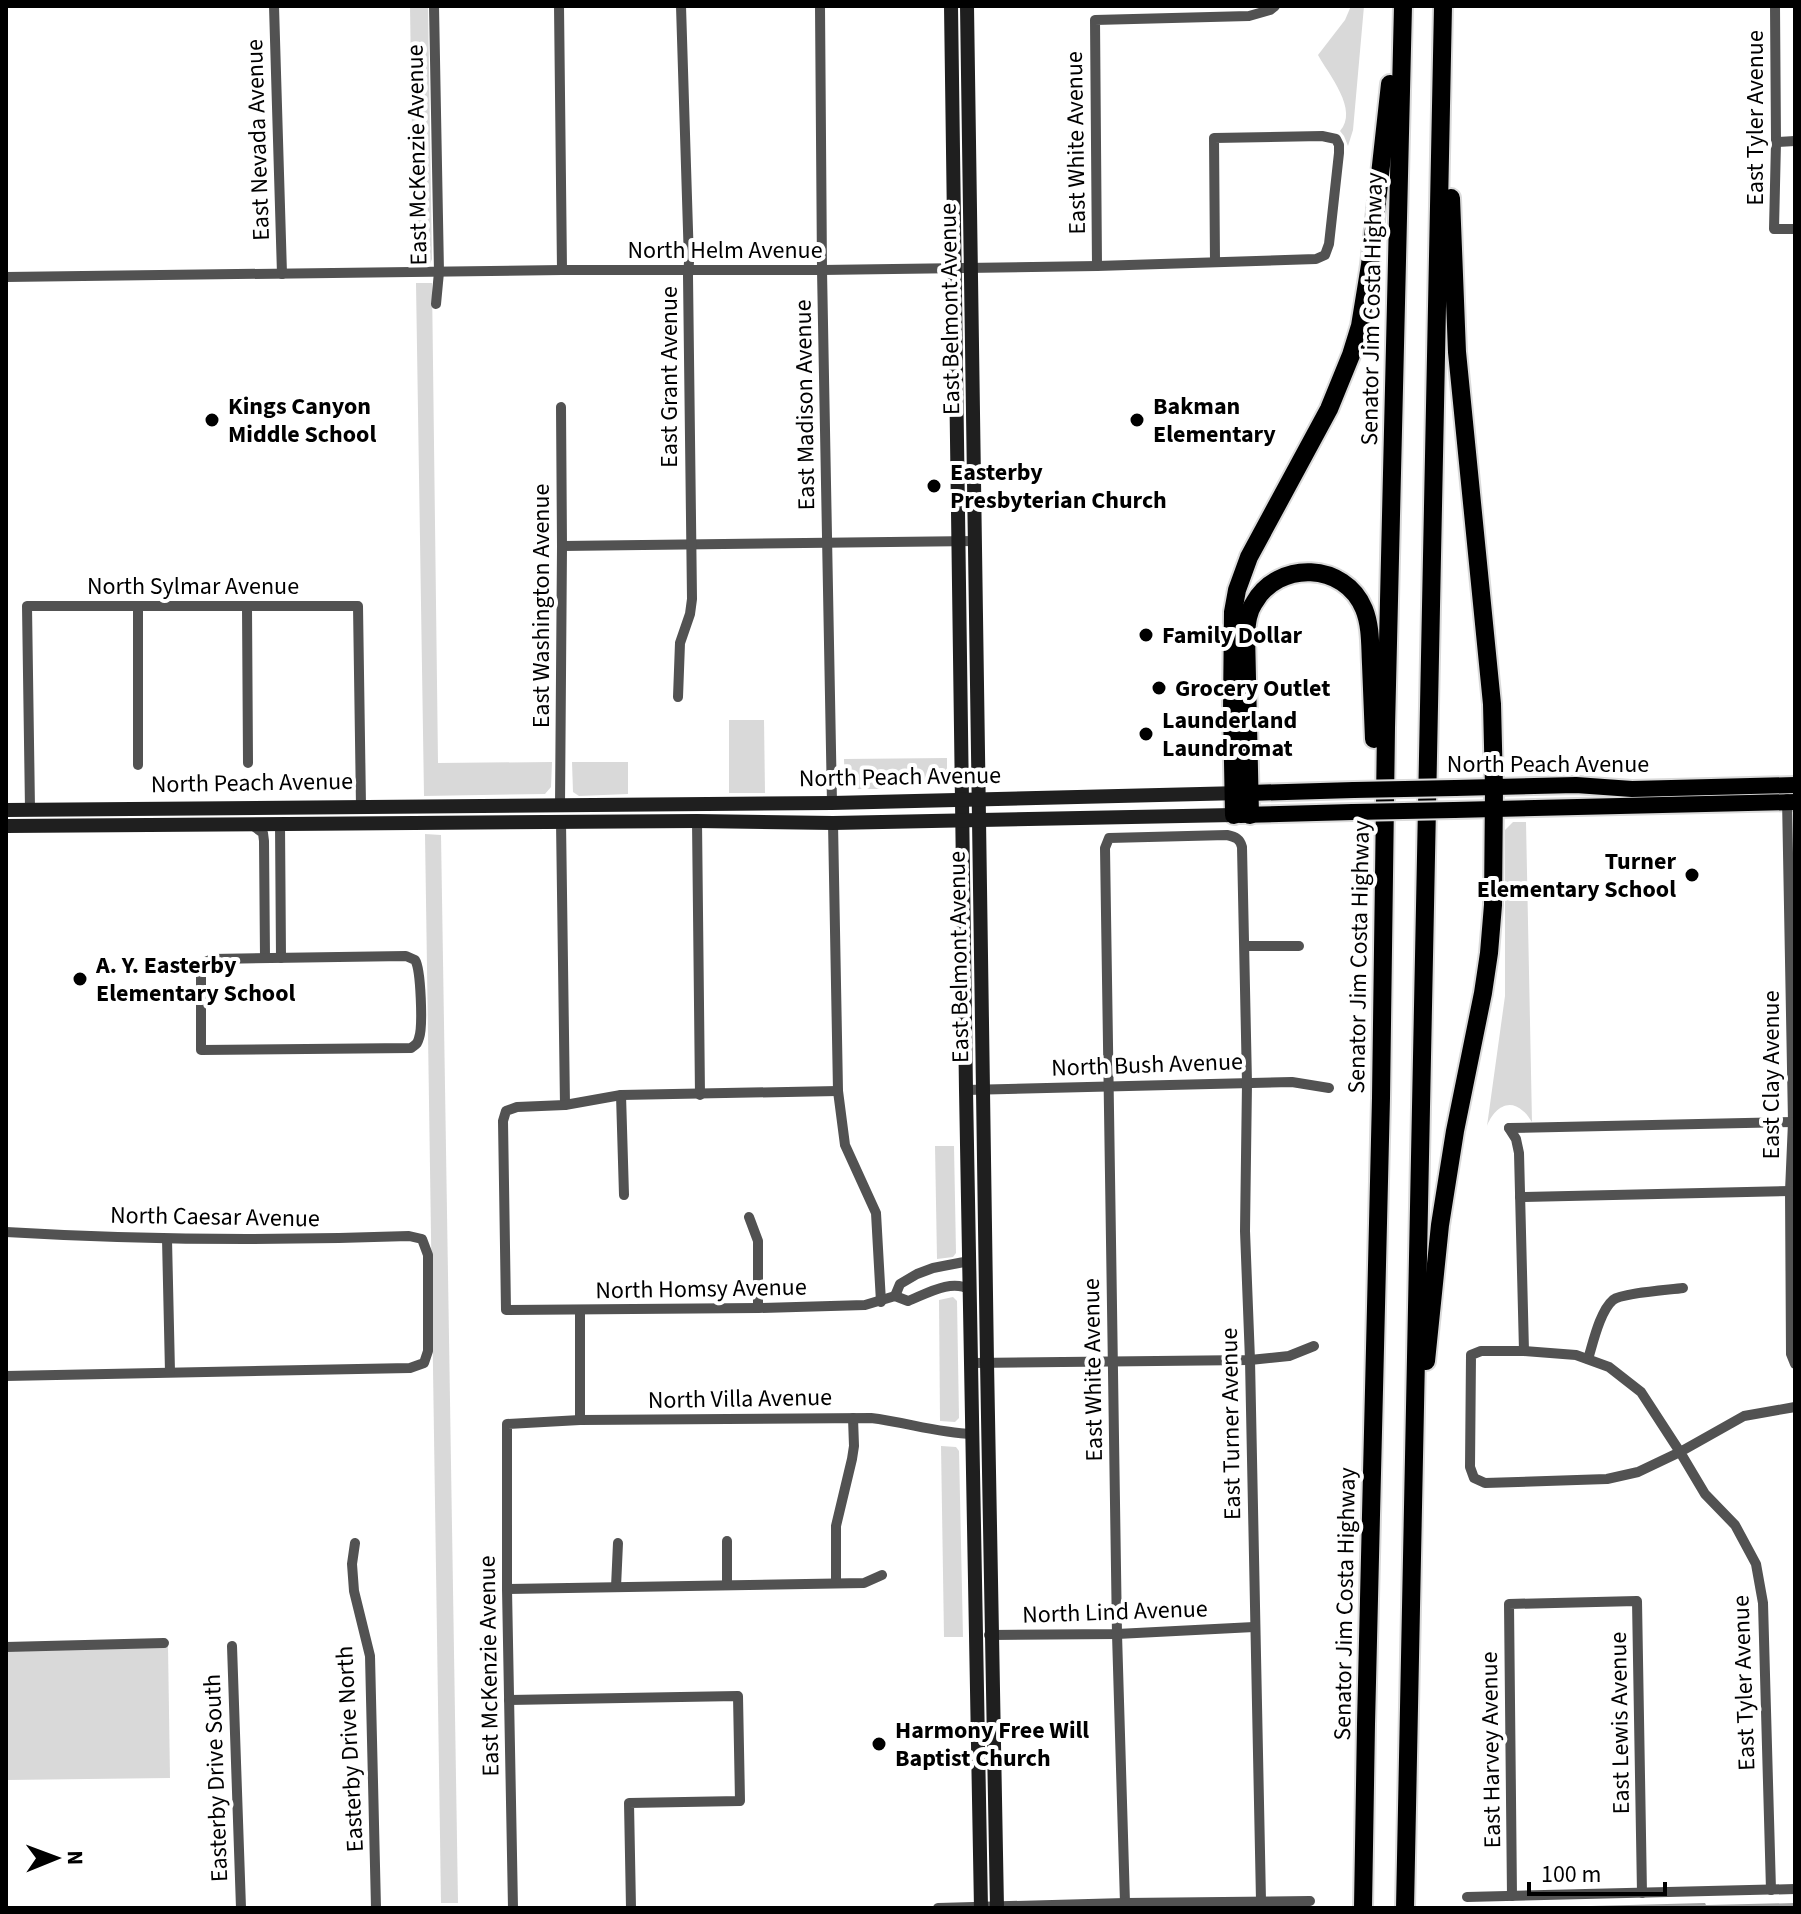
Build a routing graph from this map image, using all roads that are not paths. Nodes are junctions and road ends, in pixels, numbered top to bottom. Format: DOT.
graph roads {
  1 [pos="274,6"];
  2 [pos="434,6"];
  3 [pos="559,6"];
  4 [pos="681,6"];
  5 [pos="820,6"];
  6 [pos="951,6"];
  7 [pos="967,6"];
  8 [pos="1275,6"];
  9 [pos="1401,6"];
  10 [pos="1444,6"];
  11 [pos="1775,6"];
  12 [pos="1795,141"];
  13 [pos="1776,142"];
  14 [pos="1795,229"];
  15 [pos="1215,262"];
  16 [pos="1097,266"];
  17 [pos="955,267"];
  18 [pos="971,267"];
  19 [pos="688,269"];
  20 [pos="562,270"];
  21 [pos="822,270"];
  22 [pos="439,272"];
  23 [pos="282,274"];
  24 [pos="6,277"];
  25 [pos="436,304"];
  26 [pos="561,407"];
  27 [pos="975,541"];
  28 [pos="959,542"];
  29 [pos="690,544"];
  30 [pos="828,544"];
  31 [pos="562,546"];
  32 [pos="138,607"];
  33 [pos="247,607"];
  34 [pos="678,697"];
  35 [pos="248,763"];
  36 [pos="138,765"];
  37 [pos="1494,787"];
  38 [pos="1709,787"];
  39 [pos="1658,788"];
  40 [pos="1242,793"];
  41 [pos="1791,794"];
  42 [pos="962,800"];
  43 [pos="978,800"];
  44 [pos="791,803"];
  45 [pos="832,803"];
  46 [pos="560,805"];
  47 [pos="1659,805"];
  48 [pos="361,806"];
  49 [pos="1606,806"];
  50 [pos="30,809"];
  51 [pos="1494,809"];
  52 [pos="6,810"];
  53 [pos="1242,815"];
  54 [pos="979,820"];
  55 [pos="697,821"];
  56 [pos="962,821"];
  57 [pos="490,822"];
  58 [pos="561,822"];
  59 [pos="833,823"];
  60 [pos="250,824"];
  61 [pos="280,824"];
  62 [pos="6,826"];
  63 [pos="1109,838"];
  64 [pos="1245,946"];
  65 [pos="1299,946"];
  66 [pos="265,958"];
  67 [pos="281,958"];
  68 [pos="1247,1083"];
  69 [pos="1109,1087"];
  70 [pos="1329,1088"];
  71 [pos="966,1090"];
  72 [pos="983,1090"];
  73 [pos="838,1091"];
  74 [pos="621,1095"];
  75 [pos="700,1095"];
  76 [pos="1381,1098"];
  77 [pos="565,1105"];
  78 [pos="1794,1122"];
  79 [pos="1790,1191"];
  80 [pos="624,1195"];
  81 [pos="1520,1197"];
  82 [pos="749,1217"];
  83 [pos="6,1232"];
  84 [pos="167,1239"];
  85 [pos="969,1257"];
  86 [pos="1683,1288"];
  87 [pos="970,1290"];
  88 [pos="895,1296"];
  89 [pos="881,1302"];
  90 [pos="758,1308"];
  91 [pos="580,1310"];
  92 [pos="1314,1346"];
  93 [pos="1524,1351"];
  94 [pos="1588,1359"];
  95 [pos="1250,1360"];
  96 [pos="1113,1361"];
  97 [pos="987,1362"];
  98 [pos="971,1363"];
  99 [pos="1795,1364"];
  100 [pos="170,1372"];
  101 [pos="6,1376"];
  102 [pos="1795,1407"];
  103 [pos="853,1418"];
  104 [pos="580,1420"];
  105 [pos="507,1424"];
  106 [pos="972,1434"];
  107 [pos="1680,1452"];
  108 [pos="1413,1483"];
  109 [pos="727,1541"];
  110 [pos="355,1543"];
  111 [pos="618,1543"];
  112 [pos="882,1575"];
  113 [pos="836,1583"];
  114 [pos="727,1585"];
  115 [pos="616,1587"];
  116 [pos="507,1589"];
  117 [pos="1637,1601"];
  118 [pos="1254,1627"];
  119 [pos="1117,1634"];
  120 [pos="993,1635"];
  121 [pos="976,1636"];
  122 [pos="164,1643"];
  123 [pos="232,1646"];
  124 [pos="6,1647"];
  125 [pos="509,1700"];
  126 [pos="1795,1889"];
  127 [pos="1771,1890"];
  128 [pos="1642,1893"];
  129 [pos="1512,1896"];
  130 [pos="1467,1897"];
  131 [pos="1261,1901"];
  132 [pos="1310,1901"];
  133 [pos="1125,1903"];
  134 [pos="241,1908"];
  135 [pos="376,1908"];
  136 [pos="513,1908"];
  137 [pos="631,1908"];
  138 [pos="938,1908"];
  139 [pos="981,1908"];
  140 [pos="997,1908"];
  141 [pos="1363,1908"];
  142 [pos="1405,1908"];
  1 -- 23 [label="street, East Nevada Avenue"];
  2 -- 22 [label="street, East McKenzie Avenue"];
  3 -- 20 [label="street"];
  4 -- 19 [label="street, East Grant Avenue"];
  5 -- 21 [label="street, East Madison Avenue"];
  6 -- 17 [label="main road, East Belmont Avenue"];
  7 -- 18 [label="main road, East Belmont Avenue"];
  8 -- 16 [label="street, East White Avenue"];
  9 -- 40 [label="highway"];
  9 -- 76 [label="highway, Senator Jim Costa Highway"];
  10 -- 37 [label="highway"];
  10 -- 108 [label="highway"];
  11 -- 13 [label="street, East Tyler Avenue"];
  12 -- 13 [label="street"];
  13 -- 14 [label="street, East Tyler Avenue"];
  15 -- 15 [label="street, North Helm Avenue"];
  15 -- 16 [label="street, North Helm Avenue"];
  16 -- 18 [label="street, North Helm Avenue"];
  17 -- 18 [label="street, North Helm Avenue"];
  17 -- 21 [label="street, North Helm Avenue"];
  17 -- 28 [label="main road, East Belmont Avenue"];
  18 -- 27 [label="main road, East Belmont Avenue"];
  19 -- 20 [label="street, North Helm Avenue"];
  19 -- 21 [label="street, North Helm Avenue"];
  19 -- 29 [label="street, East Grant Avenue"];
  20 -- 22 [label="street, North Helm Avenue"];
  21 -- 30 [label="street, East Madison Avenue"];
  22 -- 23 [label="street, North Helm Avenue"];
  22 -- 25 [label="street, East McKenzie Avenue"];
  23 -- 24 [label="street, North Helm Avenue"];
  26 -- 31 [label="street, East Washington Avenue"];
  27 -- 28 [label="street"];
  27 -- 43 [label="main road, East Belmont Avenue"];
  28 -- 30 [label="street"];
  28 -- 42 [label="main road, East Belmont Avenue"];
  29 -- 30 [label="street"];
  29 -- 31 [label="street"];
  29 -- 34 [label="street, East Grant Avenue"];
  30 -- 45 [label="street, East Madison Avenue"];
  31 -- 46 [label="street, East Washington Avenue"];
  32 -- 33 [label="street, North Sylmar Avenue"];
  32 -- 36 [label="street"];
  32 -- 50 [label="street, North Sylmar Avenue"];
  33 -- 35 [label="street"];
  33 -- 48 [label="street, North Sylmar Avenue"];
  37 -- 39 [label="main road, North Peach Avenue"];
  37 -- 40 [label="main road, North Peach Avenue, bridge"];
  37 -- 51 [label="highway"];
  38 -- 39 [label="main road, North Peach Avenue"];
  38 -- 41 [label="main road, North Peach Avenue"];
  38 -- 47 [label="main road"];
  39 -- 49 [label="main road"];
  40 -- 43 [label="main road, North Peach Avenue"];
  40 -- 53 [label="highway"];
  40 -- 76 [label="highway"];
  41 -- 47 [label="main road, North Peach Avenue"];
  41 -- 78 [label="street, East Clay Avenue"];
  42 -- 43 [label="main road, North Peach Avenue"];
  42 -- 45 [label="main road, North Peach Avenue"];
  42 -- 56 [label="main road, East Belmont Avenue"];
  43 -- 54 [label="main road, East Belmont Avenue"];
  44 -- 45 [label="main road, North Peach Avenue"];
  44 -- 46 [label="main road, North Peach Avenue"];
  44 -- 55 [label="main road"];
  46 -- 48 [label="main road, North Peach Avenue"];
  46 -- 57 [label="main road"];
  47 -- 49 [label="main road, North Peach Avenue"];
  48 -- 50 [label="main road, North Peach Avenue"];
  48 -- 61 [label="main road"];
  49 -- 51 [label="main road, North Peach Avenue"];
  50 -- 52 [label="main road, North Peach Avenue"];
  51 -- 53 [label="main road, North Peach Avenue, bridge"];
  51 -- 108 [label="highway"];
  53 -- 54 [label="main road, North Peach Avenue"];
  54 -- 56 [label="main road, North Peach Avenue"];
  54 -- 72 [label="main road, East Belmont Avenue"];
  55 -- 58 [label="main road, North Peach Avenue"];
  55 -- 59 [label="main road, North Peach Avenue"];
  55 -- 75 [label="street"];
  56 -- 59 [label="main road, North Peach Avenue"];
  56 -- 71 [label="main road, East Belmont Avenue"];
  57 -- 58 [label="main road, North Peach Avenue"];
  57 -- 61 [label="main road, North Peach Avenue"];
  58 -- 77 [label="street"];
  59 -- 73 [label="street"];
  60 -- 61 [label="main road, North Peach Avenue"];
  60 -- 62 [label="main road, North Peach Avenue"];
  60 -- 66 [label="street"];
  61 -- 67 [label="street"];
  63 -- 64 [label="street, East Turner Avenue"];
  63 -- 69 [label="street, East White Avenue"];
  64 -- 65 [label="street"];
  64 -- 68 [label="street, East Turner Avenue"];
  66 -- 67 [label="street"];
  66 -- 67 [label="street"];
  68 -- 69 [label="street, North Bush Avenue"];
  68 -- 70 [label="street, North Bush Avenue"];
  68 -- 95 [label="street, East Turner Avenue"];
  69 -- 72 [label="street, North Bush Avenue"];
  69 -- 96 [label="street, East White Avenue"];
  71 -- 72 [label="street, North Bush Avenue"];
  71 -- 85 [label="main road, East Belmont Avenue"];
  72 -- 97 [label="main road, East Belmont Avenue"];
  73 -- 75 [label="street"];
  73 -- 89 [label="street"];
  74 -- 75 [label="street"];
  74 -- 77 [label="street"];
  74 -- 80 [label="street"];
  76 -- 141 [label="highway, Senator Jim Costa Highway"];
  77 -- 91 [label="street, North Homsy Avenue"];
  78 -- 79 [label="street, East Clay Avenue"];
  78 -- 81 [label="street"];
  79 -- 81 [label="street"];
  79 -- 99 [label="street, East Clay Avenue"];
  81 -- 93 [label="street"];
  82 -- 90 [label="street"];
  83 -- 84 [label="street, North Caesar Avenue"];
  84 -- 100 [label="street"];
  84 -- 100 [label="street, North Caesar Avenue"];
  85 -- 87 [label="main road, East Belmont Avenue"];
  85 -- 88 [label="street, North Homsy Avenue"];
  86 -- 94 [label="street"];
  87 -- 88 [label="street, North Homsy Avenue"];
  87 -- 98 [label="main road, East Belmont Avenue"];
  88 -- 89 [label="street, North Homsy Avenue"];
  89 -- 90 [label="street, North Homsy Avenue"];
  90 -- 91 [label="street, North Homsy Avenue"];
  91 -- 104 [label="street"];
  92 -- 95 [label="street"];
  93 -- 94 [label="street"];
  93 -- 107 [label="street"];
  94 -- 107 [label="street"];
  95 -- 96 [label="street"];
  95 -- 118 [label="street, East Turner Avenue"];
  96 -- 97 [label="street"];
  96 -- 119 [label="street, East White Avenue"];
  97 -- 98 [label="street"];
  97 -- 120 [label="main road, East Belmont Avenue"];
  98 -- 106 [label="main road, East Belmont Avenue"];
  100 -- 101 [label="street"];
  102 -- 107 [label="street"];
  103 -- 104 [label="street, North Villa Avenue"];
  103 -- 106 [label="street, North Villa Avenue"];
  103 -- 113 [label="street"];
  104 -- 105 [label="street, North Villa Avenue"];
  105 -- 116 [label="street, East McKenzie Avenue"];
  106 -- 121 [label="main road, East Belmont Avenue"];
  107 -- 127 [label="street, East Tyler Avenue"];
  108 -- 142 [label="highway"];
  109 -- 114 [label="street"];
  110 -- 135 [label="street, Easterby Drive North"];
  111 -- 115 [label="street"];
  112 -- 113 [label="street"];
  113 -- 114 [label="street"];
  114 -- 115 [label="street"];
  115 -- 116 [label="street"];
  116 -- 125 [label="street, East McKenzie Avenue"];
  117 -- 128 [label="street, East Lewis Avenue"];
  117 -- 129 [label="street, East Harvey Avenue"];
  118 -- 119 [label="street, North Lind Avenue"];
  118 -- 131 [label="street, East Turner Avenue"];
  119 -- 120 [label="street, North Lind Avenue"];
  119 -- 133 [label="street, East White Avenue"];
  120 -- 121 [label="street, North Lind Avenue"];
  120 -- 140 [label="main road, East Belmont Avenue"];
  121 -- 139 [label="main road, East Belmont Avenue"];
  122 -- 124 [label="street"];
  123 -- 134 [label="street, Easterby Drive South"];
  125 -- 136 [label="street, East McKenzie Avenue"];
  125 -- 137 [label="street"];
  126 -- 127 [label="street"];
  127 -- 128 [label="street"];
  128 -- 129 [label="street"];
  129 -- 130 [label="street"];
  131 -- 132 [label="street"];
  131 -- 133 [label="street"];
  133 -- 140 [label="street"];
  138 -- 139 [label="street"];
  139 -- 140 [label="street"];
}
